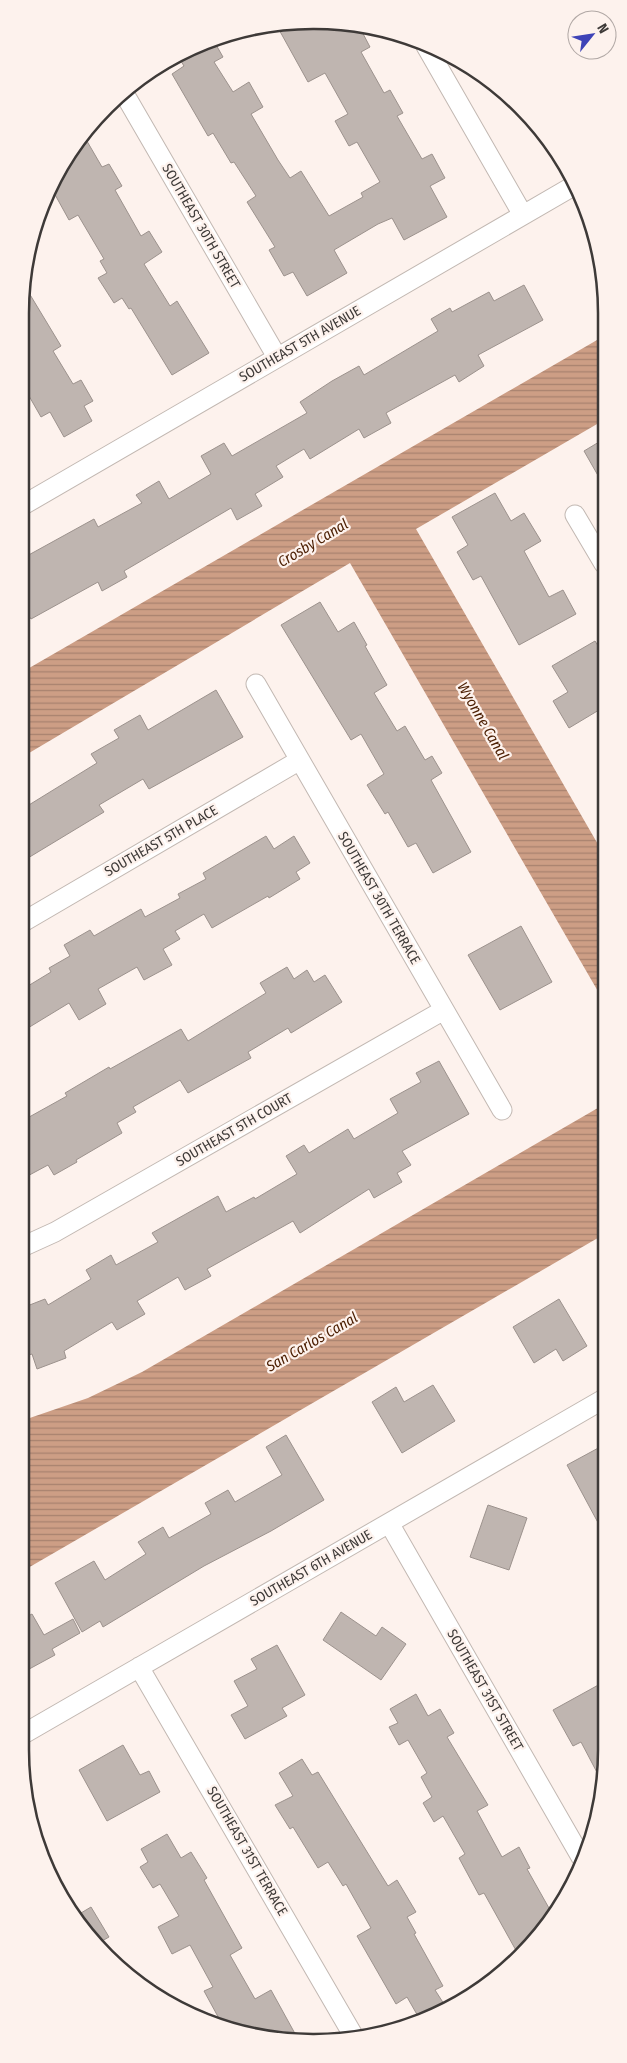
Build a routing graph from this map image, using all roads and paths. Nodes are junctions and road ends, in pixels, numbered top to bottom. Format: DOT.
graph roads {
  1 [pos="431,54"];
  2 [pos="127,98"];
  3 [pos="569,188"];
  4 [pos="523,215"];
  5 [pos="277,357"];
  6 [pos="29,497"];
  7 [pos="575,515"];
  8 [pos="598,554"];
  9 [pos="256,684"];
  10 [pos="300,760"];
  11 [pos="29,918"];
  12 [pos="444,1010"];
  13 [pos="502,1110"];
  14 [pos="29,1245"];
  15 [pos="598,1402"];
  16 [pos="389,1523"];
  17 [pos="139,1667"];
  18 [pos="29,1731"];
  19 [pos="579,1853"];
  20 [pos="352,2032"];
  1 -- 4 [label="street"];
  2 -- 5 [label="street, SOUTHEAST 30TH STREET"];
  3 -- 4 [label="street, SOUTHEAST 5TH AVENUE"];
  4 -- 5 [label="street, SOUTHEAST 5TH AVENUE"];
  5 -- 6 [label="street, SOUTHEAST 5TH AVENUE"];
  7 -- 8 [label="street"];
  9 -- 10 [label="street, SOUTHEAST 30TH TERRACE"];
  10 -- 11 [label="street, SOUTHEAST 5TH PLACE"];
  10 -- 12 [label="street, SOUTHEAST 30TH TERRACE"];
  12 -- 13 [label="street, SOUTHEAST 30TH TERRACE"];
  12 -- 14 [label="street, SOUTHEAST 5TH COURT"];
  15 -- 16 [label="street, SOUTHEAST 6TH AVENUE"];
  16 -- 17 [label="street, SOUTHEAST 6TH AVENUE"];
  16 -- 19 [label="street, SOUTHEAST 31ST STREET"];
  17 -- 18 [label="street, SOUTHEAST 6TH AVENUE"];
  17 -- 20 [label="street, SOUTHEAST 31ST TERRACE"];
}
